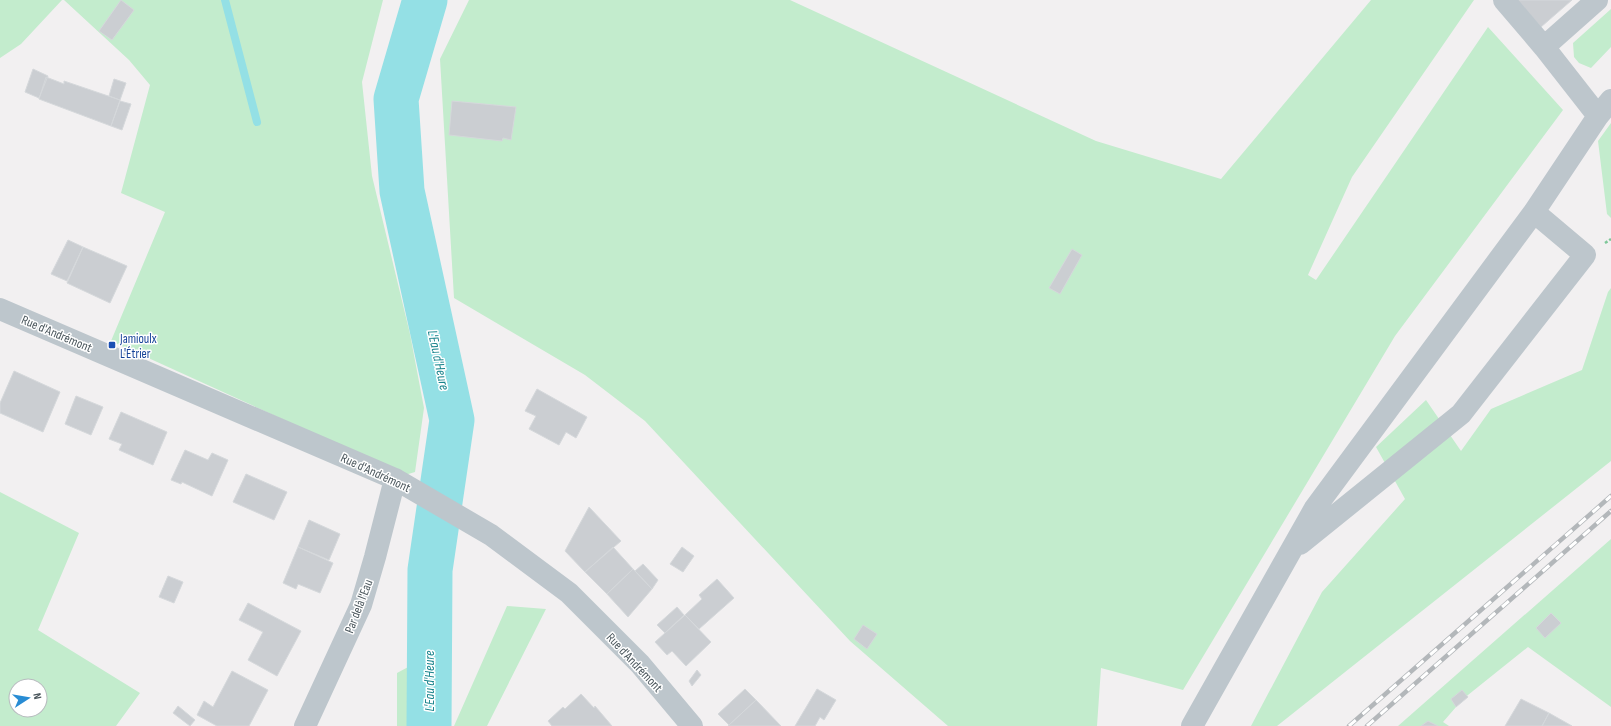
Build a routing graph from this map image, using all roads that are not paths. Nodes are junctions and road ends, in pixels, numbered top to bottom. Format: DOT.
graph roads {
  1 [pos="1504,0"];
  2 [pos="1598,0"];
  3 [pos="1544,47"];
  4 [pos="1605,108"];
  5 [pos="1534,212"];
  6 [pos="0,309"];
  7 [pos="401,482"];
  8 [pos="1290,553"];
  9 [pos="304,726"];
  10 [pos="692,726"];
  11 [pos="1192,726"];
  1 -- 3 [label="street"];
  2 -- 3 [label="street"];
  3 -- 4 [label="street"];
  4 -- 5 [label="street"];
  5 -- 8 [label="street"];
  5 -- 8 [label="street"];
  6 -- 7 [label="street, Rue d'Andrémont"];
  7 -- 9 [label="street, Par delà l'Eau"];
  7 -- 10 [label="street, Rue d'Andrémont"];
  8 -- 11 [label="street"];
}
